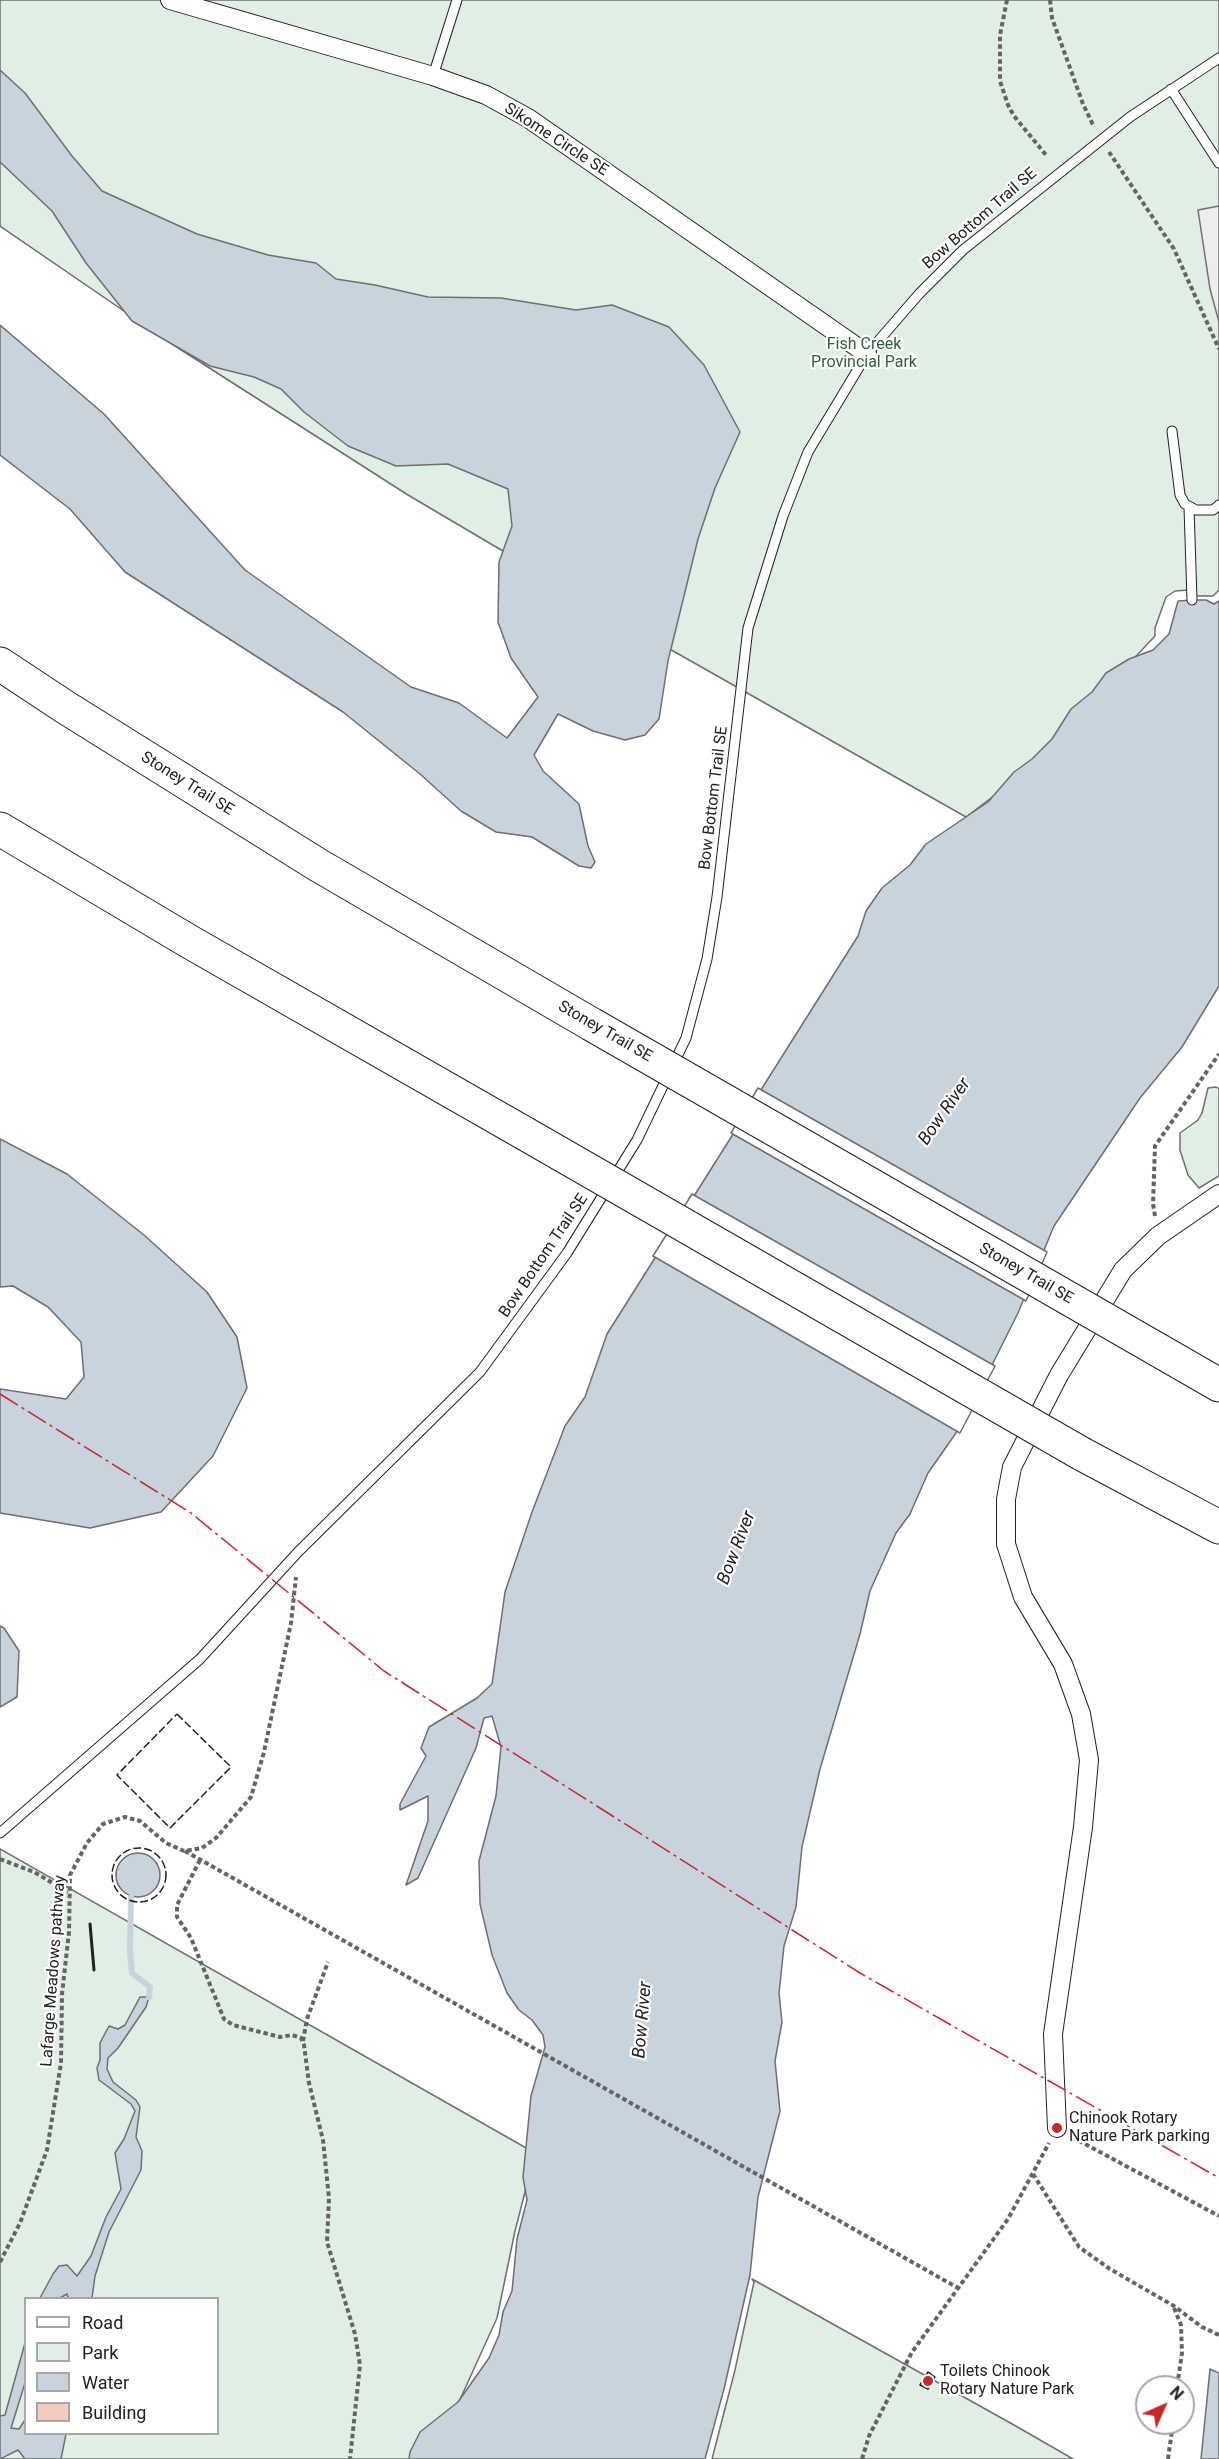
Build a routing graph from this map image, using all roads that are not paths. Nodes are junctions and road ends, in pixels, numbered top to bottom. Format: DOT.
graph roads {
  1 [pos="170,0"];
  2 [pos="457,0"];
  3 [pos="1219,58"];
  4 [pos="433,76"];
  5 [pos="1171,89"];
  6 [pos="1219,163"];
  7 [pos="867,354"];
  8 [pos="1172,431"];
  9 [pos="1219,505"];
  10 [pos="1189,507"];
  11 [pos="1192,600"];
  12 [pos="0,664"];
  13 [pos="0,829"];
  14 [pos="1219,1194"];
  15 [pos="1219,1385"];
  16 [pos="1219,1527"];
  17 [pos="0,1833"];
  18 [pos="1057,2128"];
  1 -- 4 [label="street, Sikome Circle SE"];
  2 -- 4 [label="lane"];
  3 -- 5 [label="lane, Bow Bottom Trail SE"];
  4 -- 7 [label="street, Sikome Circle SE"];
  5 -- 6 [label="lane"];
  5 -- 7 [label="lane, Bow Bottom Trail SE"];
  7 -- 17 [label="lane, Bow Bottom Trail SE"];
  8 -- 10 [label="lane"];
  9 -- 10 [label="lane"];
  10 -- 11 [label="lane"];
  12 -- 15 [label="highway, Stoney Trail SE, bridge"];
  13 -- 16 [label="highway, bridge"];
  14 -- 18 [label="street"];
}
